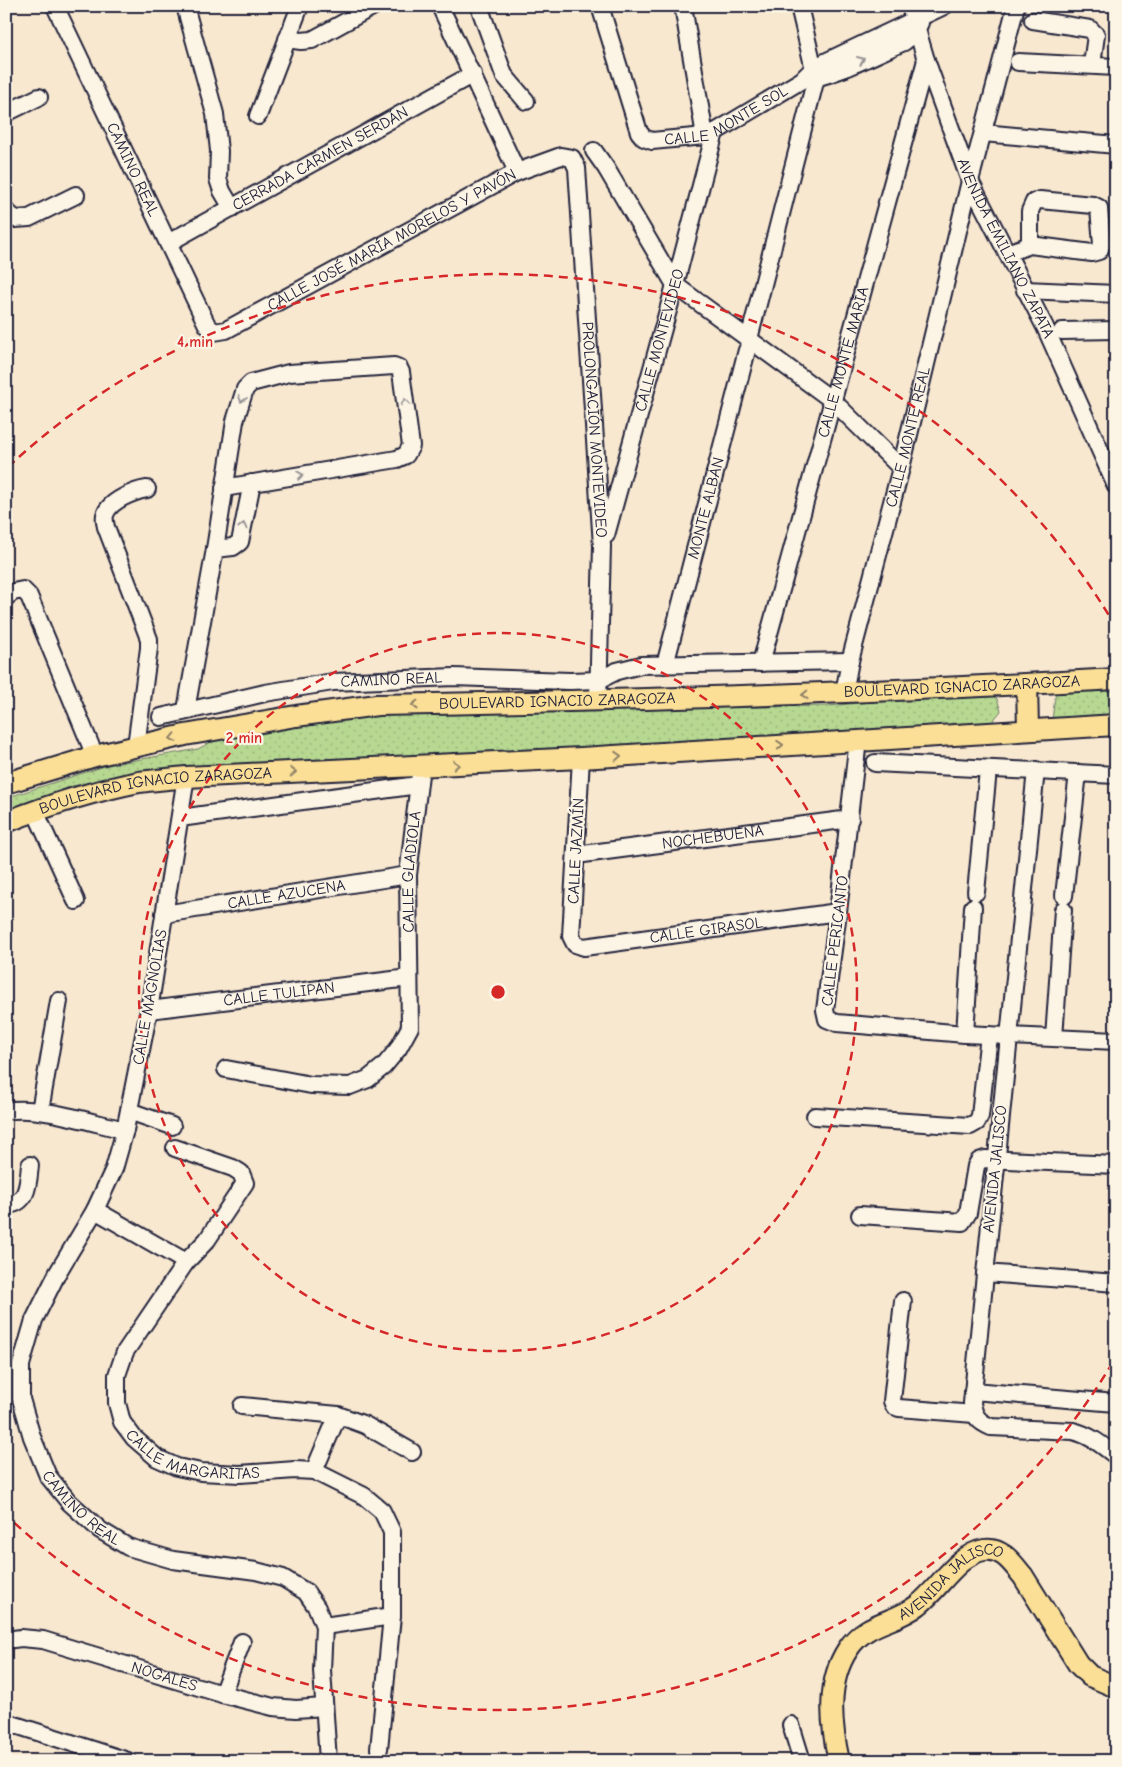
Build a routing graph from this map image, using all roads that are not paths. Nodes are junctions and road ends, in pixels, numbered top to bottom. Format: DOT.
graph roads {
  1 [pos="55,6"];
  2 [pos="185,6"];
  3 [pos="300,6"];
  4 [pos="374,6"];
  5 [pos="440,6"];
  6 [pos="479,6"];
  7 [pos="600,6"];
  8 [pos="683,6"];
  9 [pos="799,6"];
  10 [pos="944,6"];
  11 [pos="1016,6"];
  12 [pos="916,19"];
  13 [pos="1033,20"];
  14 [pos="287,39"];
  15 [pos="926,60"];
  16 [pos="1018,62"];
  17 [pos="1092,65"];
  18 [pos="1116,67"];
  19 [pos="472,74"];
  20 [pos="811,75"];
  21 [pos="39,97"];
  22 [pos="526,101"];
  23 [pos="6,113"];
  24 [pos="258,116"];
  25 [pos="983,133"];
  26 [pos="710,134"];
  27 [pos="1116,145"];
  28 [pos="594,151"];
  29 [pos="572,158"];
  30 [pos="516,172"];
  31 [pos="970,181"];
  32 [pos="76,195"];
  33 [pos="232,208"];
  34 [pos="6,211"];
  35 [pos="168,243"];
  36 [pos="1030,245"];
  37 [pos="1007,253"];
  38 [pos="675,285"];
  39 [pos="1025,290"];
  40 [pos="1116,294"];
  41 [pos="1116,330"];
  42 [pos="1062,331"];
  43 [pos="214,332"];
  44 [pos="748,345"];
  45 [pos="832,400"];
  46 [pos="1110,459"];
  47 [pos="901,468"];
  48 [pos="252,483"];
  49 [pos="1116,486"];
  50 [pos="224,488"];
  51 [pos="147,489"];
  52 [pos="602,546"];
  53 [pos="215,549"];
  54 [pos="6,597"];
  55 [pos="850,661"];
  56 [pos="761,663"];
  57 [pos="665,665"];
  58 [pos="1116,679"];
  59 [pos="599,680"];
  60 [pos="1028,684"];
  61 [pos="844,693"];
  62 [pos="598,701"];
  63 [pos="186,710"];
  64 [pos="161,717"];
  65 [pos="1116,724"];
  66 [pos="1028,729"];
  67 [pos="858,740"];
  68 [pos="136,746"];
  69 [pos="95,756"];
  70 [pos="580,758"];
  71 [pos="875,763"];
  72 [pos="988,770"];
  73 [pos="1036,770"];
  74 [pos="1078,773"];
  75 [pos="1116,775"];
  76 [pos="420,776"];
  77 [pos="186,777"];
  78 [pos="6,783"];
  79 [pos="36,811"];
  80 [pos="180,818"];
  81 [pos="850,819"];
  82 [pos="6,822"];
  83 [pos="576,855"];
  84 [pos="408,875"];
  85 [pos="76,901"];
  86 [pos="838,912"];
  87 [pos="164,914"];
  88 [pos="575,944"];
  89 [pos="409,978"];
  90 [pos="59,1001"];
  91 [pos="149,1010"];
  92 [pos="965,1034"];
  93 [pos="989,1035"];
  94 [pos="1010,1036"];
  95 [pos="1054,1038"];
  96 [pos="1116,1041"];
  97 [pos="226,1068"];
  98 [pos="6,1111"];
  99 [pos="40,1111"];
  100 [pos="129,1111"];
  101 [pos="815,1116"];
  102 [pos="172,1126"];
  103 [pos="125,1130"];
  104 [pos="175,1148"];
  105 [pos="996,1159"];
  106 [pos="30,1165"];
  107 [pos="1116,1165"];
  108 [pos="6,1205"];
  109 [pos="95,1210"];
  110 [pos="860,1215"];
  111 [pos="186,1262"];
  112 [pos="985,1273"];
  113 [pos="1116,1283"];
  114 [pos="903,1301"];
  115 [pos="973,1391"];
  116 [pos="1116,1403"];
  117 [pos="242,1406"];
  118 [pos="974,1414"];
  119 [pos="338,1416"];
  120 [pos="412,1452"];
  121 [pos="1116,1456"];
  122 [pos="314,1471"];
  123 [pos="392,1616"];
  124 [pos="324,1626"];
  125 [pos="6,1640"];
  126 [pos="242,1642"];
  127 [pos="1116,1687"];
  128 [pos="222,1694"];
  129 [pos="324,1707"];
  130 [pos="6,1722"];
  131 [pos="791,1726"];
  132 [pos="379,1749"];
  133 [pos="128,1761"];
  134 [pos="328,1761"];
  135 [pos="802,1761"];
  136 [pos="839,1761"];
  1 -- 35 [label="street, CAMINO REAL"];
  2 -- 33 [label="street"];
  3 -- 14 [label="street"];
  4 -- 14 [label="street"];
  5 -- 19 [label="street"];
  6 -- 22 [label="street"];
  7 -- 26 [label="street, CALLE MONTE SOL"];
  8 -- 26 [label="street"];
  9 -- 20 [label="street"];
  10 -- 12 [label="street, CALLE MONTE SOL"];
  11 -- 25 [label="street, CALLE MONTE REAL"];
  12 -- 15 [label="street, AVENIDA EMILIANO ZAPATA"];
  12 -- 20 [label="street, CALLE MONTE SOL"];
  13 -- 17 [label="street"];
  14 -- 24 [label="street"];
  15 -- 31 [label="street, AVENIDA EMILIANO ZAPATA"];
  15 -- 45 [label="street, CALLE MONTE MARÍA"];
  16 -- 17 [label="street"];
  17 -- 18 [label="street"];
  19 -- 30 [label="street"];
  19 -- 33 [label="street, CERRADA CARMEN SERDÁN"];
  20 -- 26 [label="street, CALLE MONTE SOL"];
  20 -- 44 [label="street, MONTE ALBÁN"];
  21 -- 23 [label="street"];
  25 -- 27 [label="street"];
  25 -- 31 [label="street, CALLE MONTE REAL"];
  26 -- 38 [label="street, CALLE MONTEVIDEO"];
  28 -- 38 [label="street"];
  29 -- 30 [label="street, CALLE JOSÉ MARÍA MORELOS Y PAVÓN"];
  29 -- 52 [label="street, PROLONGACIÓN MONTEVIDEO"];
  30 -- 43 [label="street, CALLE JOSÉ MARÍA MORELOS Y PAVÓN"];
  31 -- 37 [label="street, AVENIDA EMILIANO ZAPATA"];
  31 -- 47 [label="street, CALLE MONTE REAL"];
  32 -- 34 [label="street"];
  33 -- 35 [label="street, CERRADA CARMEN SERDÁN"];
  35 -- 43 [label="street, CAMINO REAL"];
  36 -- 36 [label="street"];
  36 -- 37 [label="street"];
  37 -- 39 [label="street, AVENIDA EMILIANO ZAPATA"];
  38 -- 44 [label="street"];
  38 -- 52 [label="street, CALLE MONTEVIDEO"];
  39 -- 40 [label="street"];
  39 -- 46 [label="street, AVENIDA EMILIANO ZAPATA"];
  41 -- 42 [label="street"];
  44 -- 45 [label="street"];
  44 -- 57 [label="street, MONTE ALBÁN"];
  45 -- 47 [label="street"];
  45 -- 56 [label="street, CALLE MONTE MARÍA"];
  46 -- 49 [label="street, AVENIDA EMILIANO ZAPATA"];
  47 -- 55 [label="street, CALLE MONTE REAL"];
  48 -- 50 [label="street"];
  48 -- 50 [label="street, one-way"];
  53 -- 48 [label="street, one-way"];
  50 -- 53 [label="street"];
  51 -- 68 [label="street"];
  52 -- 59 [label="street, PROLONGACIÓN MONTEVIDEO"];
  53 -- 63 [label="street"];
  54 -- 69 [label="street"];
  55 -- 56 [label="street"];
  55 -- 61 [label="street, CALLE MONTE REAL"];
  56 -- 57 [label="street"];
  57 -- 59 [label="street"];
  58 -- 60 [label="main road, BOULEVARD IGNACIO ZARAGOZA"];
  59 -- 62 [label="street, PROLONGACIÓN MONTEVIDEO"];
  59 -- 63 [label="street, CAMINO REAL"];
  60 -- 61 [label="main road, BOULEVARD IGNACIO ZARAGOZA"];
  60 -- 66 [label="main road"];
  61 -- 62 [label="main road, BOULEVARD IGNACIO ZARAGOZA, one-way"];
  62 -- 68 [label="main road, BOULEVARD IGNACIO ZARAGOZA, one-way"];
  63 -- 64 [label="street, CAMINO REAL"];
  65 -- 66 [label="main road, BOULEVARD IGNACIO ZARAGOZA"];
  66 -- 67 [label="main road, BOULEVARD IGNACIO ZARAGOZA"];
  70 -- 67 [label="main road, BOULEVARD IGNACIO ZARAGOZA, one-way"];
  67 -- 81 [label="street, CALLE PERICANTO"];
  68 -- 69 [label="main road, BOULEVARD IGNACIO ZARAGOZA"];
  69 -- 78 [label="main road, BOULEVARD IGNACIO ZARAGOZA"];
  76 -- 70 [label="main road, BOULEVARD IGNACIO ZARAGOZA, one-way"];
  70 -- 83 [label="street, CALLE JAZMÍN"];
  71 -- 72 [label="street"];
  72 -- 73 [label="street"];
  72 -- 92 [label="street"];
  73 -- 74 [label="street"];
  73 -- 94 [label="street, AVENIDA JALISCO"];
  74 -- 75 [label="street"];
  74 -- 95 [label="street"];
  77 -- 76 [label="main road, BOULEVARD IGNACIO ZARAGOZA, one-way"];
  76 -- 80 [label="street"];
  76 -- 84 [label="street, CALLE GLADIOLA"];
  77 -- 79 [label="main road, BOULEVARD IGNACIO ZARAGOZA"];
  77 -- 80 [label="street, CALLE MAGNOLIAS"];
  79 -- 82 [label="main road, BOULEVARD IGNACIO ZARAGOZA"];
  79 -- 85 [label="street"];
  80 -- 87 [label="street, CALLE MAGNOLIAS"];
  81 -- 83 [label="street, NOCHEBUENA"];
  81 -- 86 [label="street, CALLE PERICANTO"];
  83 -- 88 [label="street, CALLE JAZMÍN"];
  84 -- 87 [label="street, CALLE AZUCENA"];
  84 -- 89 [label="street, CALLE GLADIOLA"];
  86 -- 88 [label="street, CALLE GIRASOL"];
  86 -- 92 [label="street, CALLE PERICANTO"];
  87 -- 91 [label="street, CALLE MAGNOLIAS"];
  89 -- 91 [label="street, CALLE TULIPÁN"];
  89 -- 97 [label="street, CALLE GLADIOLA"];
  90 -- 99 [label="street"];
  91 -- 100 [label="street, CALLE MAGNOLIAS"];
  92 -- 93 [label="street, CALLE PERICANTO"];
  93 -- 94 [label="street, CALLE PERICANTO"];
  93 -- 101 [label="street"];
  94 -- 95 [label="street, CALLE PERICANTO"];
  94 -- 105 [label="street, AVENIDA JALISCO"];
  95 -- 96 [label="street, CALLE PERICANTO"];
  98 -- 99 [label="street"];
  99 -- 103 [label="street"];
  100 -- 102 [label="street"];
  100 -- 103 [label="street, CALLE MAGNOLIAS"];
  103 -- 109 [label="street, CAMINO REAL"];
  104 -- 111 [label="street, CALLE MARGARITAS"];
  105 -- 107 [label="street"];
  105 -- 110 [label="street"];
  105 -- 112 [label="street, AVENIDA JALISCO"];
  106 -- 108 [label="street"];
  109 -- 111 [label="street"];
  109 -- 124 [label="street, CAMINO REAL"];
  111 -- 122 [label="street, CALLE MARGARITAS"];
  112 -- 113 [label="street"];
  112 -- 115 [label="street, AVENIDA JALISCO"];
  114 -- 118 [label="street"];
  115 -- 116 [label="street"];
  115 -- 118 [label="street, AVENIDA JALISCO"];
  117 -- 119 [label="street"];
  118 -- 121 [label="street"];
  119 -- 120 [label="street"];
  119 -- 122 [label="street"];
  122 -- 123 [label="street, CALLE MARGARITAS"];
  123 -- 124 [label="street"];
  123 -- 132 [label="street, CALLE MARGARITAS"];
  124 -- 129 [label="street, CAMINO REAL"];
  125 -- 128 [label="street, NOGALES"];
  126 -- 128 [label="street"];
  127 -- 136 [label="main road, AVENIDA JALISCO"];
  128 -- 129 [label="street, NOGALES"];
  129 -- 134 [label="street, CAMINO REAL"];
  130 -- 133 [label="street"];
  131 -- 135 [label="street"];
}
